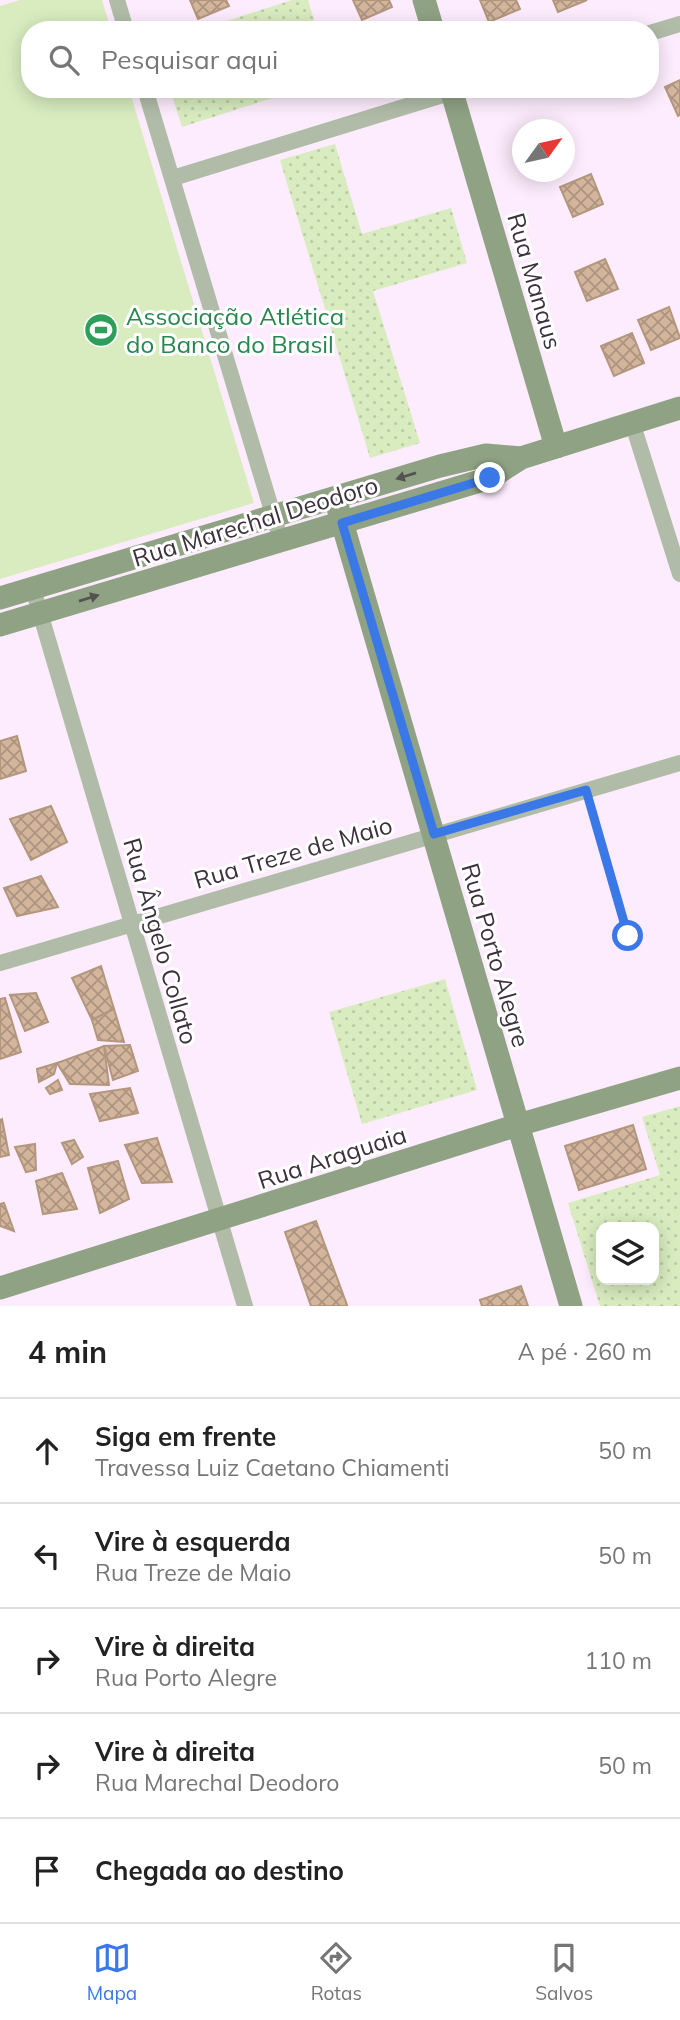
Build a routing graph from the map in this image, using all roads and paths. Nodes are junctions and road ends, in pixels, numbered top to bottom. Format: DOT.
graph roads {
  1 [pos="117,0"];
  2 [pos="424,0"];
  3 [pos="123,21"];
  4 [pos="430,21"];
  5 [pos="680,24"];
  6 [pos="659,30"];
  7 [pos="148,98"];
  8 [pos="429,98"];
  9 [pos="457,98"];
  10 [pos="173,178"];
  11 [pos="680,408"];
  12 [pos="632,422"];
  13 [pos="556,447"];
  14 [pos="521,458"];
  15 [pos="440,466"];
  16 [pos="447,492"];
  17 [pos="335,498"];
  18 [pos="274,516"];
  19 [pos="342,523"];
  20 [pos="281,541"];
  21 [pos="161,550"];
  22 [pos="680,573"];
  23 [pos="169,575"];
  24 [pos="33,589"];
  25 [pos="0,598"];
  26 [pos="41,613"];
  27 [pos="0,625"];
  28 [pos="680,763"];
  29 [pos="586,790"];
  30 [pos="434,834"];
  31 [pos="132,922"];
  32 [pos="628,936"];
  33 [pos="0,962"];
  34 [pos="680,1078"];
  35 [pos="518,1125"];
  36 [pos="219,1220"];
  37 [pos="0,1288"];
  38 [pos="245,1306"];
  39 [pos="571,1306"];
  1 -- 3 [label="street"];
  2 -- 4 [label="street"];
  5 -- 6 [label="street"];
  7 -- 10 [label="street"];
  8 -- 10 [label="street"];
  9 -- 13 [label="street, Rua Manaus"];
  10 -- 18 [label="street"];
  11 -- 12 [label="street, Rua Marechal Deodoro"];
  12 -- 13 [label="street, Rua Marechal Deodoro"];
  12 -- 22 [label="street"];
  13 -- 14 [label="street, Rua Marechal Deodoro"];
  14 -- 15 [label="street, Rua Marechal Deodoro"];
  14 -- 16 [label="street, Rua Marechal Deodoro"];
  15 -- 16 [label="street"];
  15 -- 17 [label="street, Rua Marechal Deodoro, one-way"];
  16 -- 19 [label="street, Rua Marechal Deodoro"];
  17 -- 18 [label="street, Rua Marechal Deodoro"];
  17 -- 19 [label="street, Rua Porto Alegre"];
  18 -- 20 [label="street"];
  18 -- 21 [label="street, Rua Marechal Deodoro"];
  19 -- 20 [label="street, Rua Marechal Deodoro"];
  19 -- 30 [label="street, Rua Porto Alegre"];
  20 -- 23 [label="street, Rua Marechal Deodoro"];
  21 -- 23 [label="street"];
  21 -- 24 [label="street, Rua Marechal Deodoro"];
  26 -- 23 [label="street, Rua Marechal Deodoro, one-way"];
  24 -- 25 [label="street, Rua Marechal Deodoro"];
  24 -- 26 [label="street, Rua Ângelo Collato"];
  26 -- 27 [label="street, Rua Marechal Deodoro"];
  26 -- 31 [label="street, Rua Ângelo Collato"];
  28 -- 29 [label="street, Rua Treze de Maio"];
  29 -- 30 [label="street, Rua Treze de Maio"];
  29 -- 32 [label="lane"];
  30 -- 31 [label="street, Rua Treze de Maio"];
  30 -- 35 [label="street, Rua Porto Alegre"];
  31 -- 33 [label="street, Rua Treze de Maio"];
  31 -- 36 [label="street, Rua Ângelo Collato"];
  34 -- 35 [label="street, Rua Araguaia"];
  35 -- 36 [label="street, Rua Araguaia"];
  35 -- 39 [label="street, Rua Porto Alegre"];
  36 -- 37 [label="street, Rua Araguaia"];
  36 -- 38 [label="street, Rua Ângelo Collato"];
}
